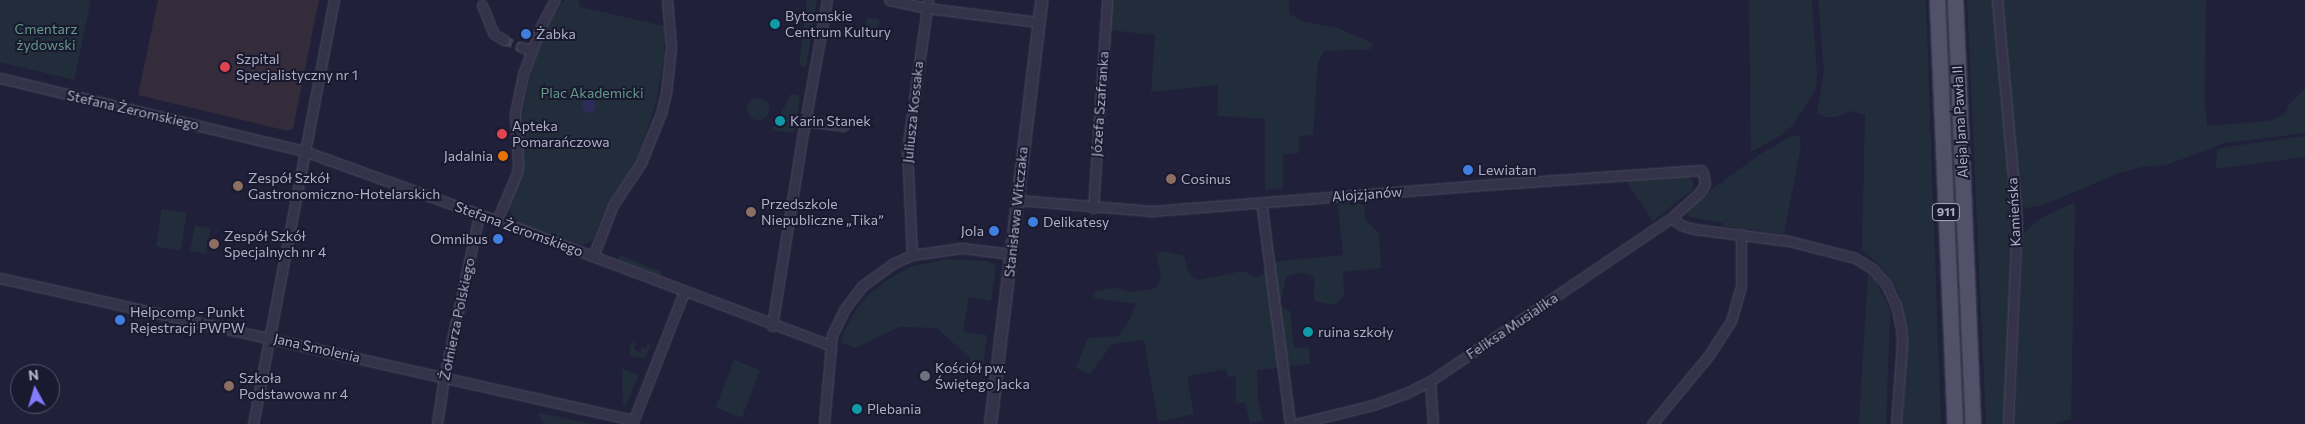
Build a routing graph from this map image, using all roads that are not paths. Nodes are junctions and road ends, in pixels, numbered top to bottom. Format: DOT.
graph roads {
  1 [pos="334,0"];
  2 [pos="555,0"];
  3 [pos="668,0"];
  4 [pos="827,0"];
  5 [pos="889,0"];
  6 [pos="1041,0"];
  7 [pos="1107,0"];
  8 [pos="1937,0"];
  9 [pos="1955,0"];
  10 [pos="1997,0"];
  11 [pos="927,4"];
  12 [pos="482,5"];
  13 [pos="1038,22"];
  14 [pos="504,40"];
  15 [pos="521,47"];
  16 [pos="531,50"];
  17 [pos="0,78"];
  18 [pos="805,121"];
  19 [pos="844,126"];
  20 [pos="304,151"];
  21 [pos="1705,184"];
  22 [pos="1018,200"];
  23 [pos="1093,208"];
  24 [pos="1262,208"];
  25 [pos="480,215"];
  26 [pos="1671,218"];
  27 [pos="497,220"];
  28 [pos="1741,234"];
  29 [pos="1012,254"];
  30 [pos="912,255"];
  31 [pos="593,256"];
  32 [pos="0,278"];
  33 [pos="684,292"];
  34 [pos="772,326"];
  35 [pos="269,337"];
  36 [pos="830,345"];
  37 [pos="444,377"];
  38 [pos="1430,381"];
  39 [pos="633,422"];
  40 [pos="253,424"];
  41 [pos="437,424"];
  42 [pos="824,424"];
  43 [pos="990,424"];
  44 [pos="1290,424"];
  45 [pos="1296,424"];
  46 [pos="1433,424"];
  47 [pos="1652,424"];
  48 [pos="1896,424"];
  49 [pos="1955,424"];
  50 [pos="1973,424"];
  51 [pos="2008,424"];
  1 -- 20 [label="street"];
  2 -- 16 [label="street"];
  3 -- 31 [label="street"];
  4 -- 18 [label="street"];
  5 -- 11 [label="street"];
  6 -- 13 [label="street, Stanisława Witczaka"];
  7 -- 23 [label="street, Józefa Szafranka"];
  8 -- 49 [label="main road, Aleja Jana Pawła II / 911"];
  9 -- 50 [label="main road, Aleja Jana Pawła II / 911"];
  10 -- 51 [label="street, Kamieńska"];
  11 -- 13 [label="street"];
  11 -- 30 [label="street, Juliusza Kossaka"];
  12 -- 14 [label="street"];
  13 -- 22 [label="street, Stanisława Witczaka"];
  15 -- 16 [label="street"];
  16 -- 27 [label="street"];
  17 -- 20 [label="street, Stefana Żeromskiego"];
  18 -- 19 [label="street"];
  18 -- 34 [label="street"];
  20 -- 25 [label="street, Stefana Żeromskiego"];
  20 -- 35 [label="street"];
  21 -- 23 [label="street, Alojzjanów"];
  21 -- 26 [label="street, Feliksa Musialika"];
  22 -- 23 [label="street, Alojzjanów"];
  22 -- 29 [label="street, Stanisława Witczaka"];
  24 -- 44 [label="street"];
  25 -- 27 [label="street, Stefana Żeromskiego"];
  25 -- 37 [label="street, Żołnierza Polskiego"];
  26 -- 28 [label="street"];
  26 -- 38 [label="street, Feliksa Musialika"];
  27 -- 31 [label="street, Stefana Żeromskiego"];
  28 -- 47 [label="street"];
  28 -- 48 [label="street"];
  29 -- 30 [label="street"];
  29 -- 43 [label="street, Stanisława Witczaka"];
  30 -- 36 [label="street"];
  31 -- 33 [label="street, Stefana Żeromskiego"];
  32 -- 35 [label="street, Jana Smolenia"];
  33 -- 34 [label="street, Stefana Żeromskiego"];
  33 -- 39 [label="street"];
  34 -- 36 [label="street, Stefana Żeromskiego"];
  35 -- 37 [label="street, Jana Smolenia"];
  35 -- 40 [label="street"];
  36 -- 42 [label="street"];
  37 -- 39 [label="street, Jana Smolenia"];
  37 -- 41 [label="street, Żołnierza Polskiego"];
  38 -- 45 [label="street, Feliksa Musialika"];
  38 -- 46 [label="street"];
}
